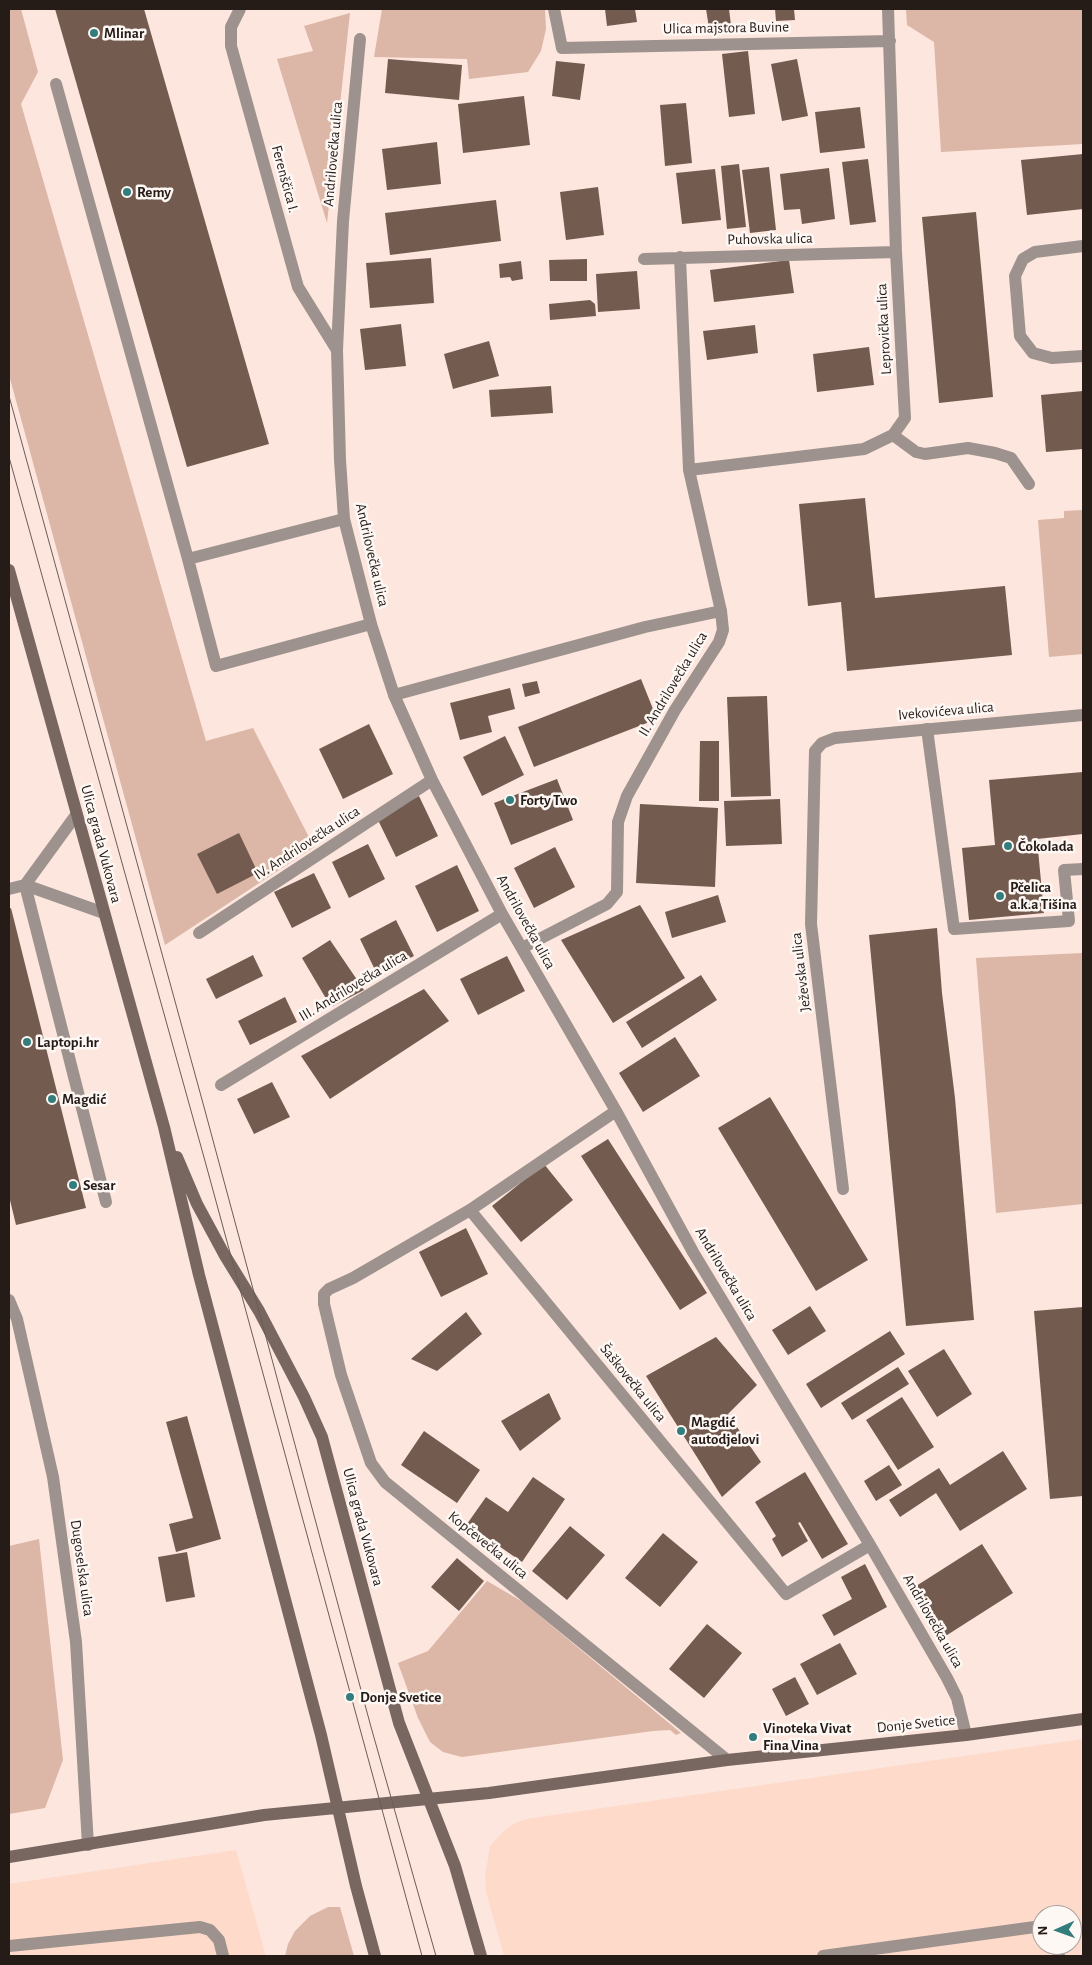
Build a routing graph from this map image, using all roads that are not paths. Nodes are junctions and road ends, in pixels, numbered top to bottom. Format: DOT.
graph roads {
  1 [pos="240,9"];
  2 [pos="554,9"];
  3 [pos="888,9"];
  4 [pos="360,39"];
  5 [pos="890,41"];
  6 [pos="56,84"];
  7 [pos="1083,246"];
  8 [pos="896,252"];
  9 [pos="680,257"];
  10 [pos="644,259"];
  11 [pos="336,350"];
  12 [pos="1083,356"];
  13 [pos="893,435"];
  14 [pos="689,470"];
  15 [pos="1029,484"];
  16 [pos="344,519"];
  17 [pos="188,559"];
  18 [pos="9,570"];
  19 [pos="721,611"];
  20 [pos="370,624"];
  21 [pos="394,695"];
  22 [pos="1083,715"];
  23 [pos="927,729"];
  24 [pos="815,751"];
  25 [pos="432,780"];
  26 [pos="76,815"];
  27 [pos="1083,869"];
  28 [pos="25,885"];
  29 [pos="9,889"];
  30 [pos="104,914"];
  31 [pos="502,914"];
  32 [pos="199,933"];
  33 [pos="522,948"];
  34 [pos="221,1085"];
  35 [pos="616,1111"];
  36 [pos="164,1127"];
  37 [pos="843,1189"];
  38 [pos="106,1202"];
  39 [pos="470,1210"];
  40 [pos="9,1300"];
  41 [pos="870,1545"];
  42 [pos="1083,1719"];
  43 [pos="966,1735"];
  44 [pos="727,1760"];
  45 [pos="428,1797"];
  46 [pos="339,1808"];
  47 [pos="88,1845"];
  48 [pos="9,1857"];
  49 [pos="1032,1927"];
  50 [pos="9,1946"];
  51 [pos="223,1956"];
  52 [pos="375,1956"];
  53 [pos="481,1956"];
  54 [pos="823,1956"];
  1 -- 11 [label="street, Ferenščica I."];
  2 -- 5 [label="street, Ulica majstora Buvine"];
  3 -- 5 [label="street, Leprovička ulica"];
  4 -- 11 [label="street, Andrilovečka ulica"];
  5 -- 8 [label="street, Leprovička ulica"];
  6 -- 17 [label="street"];
  7 -- 12 [label="street"];
  8 -- 9 [label="street, Puhovska ulica"];
  8 -- 13 [label="street, Leprovička ulica"];
  9 -- 10 [label="street, Puhovska ulica"];
  9 -- 14 [label="street, II. Andrilovečka ulica"];
  11 -- 16 [label="street, Andrilovečka ulica"];
  13 -- 14 [label="street"];
  13 -- 15 [label="street"];
  14 -- 19 [label="street, II. Andrilovečka ulica"];
  16 -- 17 [label="street"];
  16 -- 20 [label="street, Andrilovečka ulica"];
  17 -- 20 [label="street"];
  18 -- 26 [label="street, Ulica grada Vukovara"];
  19 -- 21 [label="street"];
  19 -- 33 [label="street, II. Andrilovečka ulica"];
  20 -- 21 [label="street, Andrilovečka ulica"];
  21 -- 25 [label="street, Andrilovečka ulica"];
  22 -- 23 [label="street, Ivekovićeva ulica"];
  23 -- 24 [label="street, Ivekovićeva ulica"];
  23 -- 27 [label="street"];
  24 -- 37 [label="street, Ježevska ulica"];
  25 -- 31 [label="street, Andrilovečka ulica"];
  25 -- 32 [label="street, IV. Andrilovečka ulica"];
  26 -- 28 [label="street"];
  26 -- 30 [label="street, Ulica grada Vukovara"];
  28 -- 29 [label="street"];
  28 -- 30 [label="street"];
  28 -- 38 [label="street"];
  30 -- 36 [label="street, Ulica grada Vukovara"];
  31 -- 33 [label="street, Andrilovečka ulica"];
  31 -- 34 [label="street, III. Andrilovečka ulica"];
  33 -- 35 [label="street, Andrilovečka ulica"];
  35 -- 39 [label="street"];
  35 -- 41 [label="street, Andrilovečka ulica"];
  36 -- 45 [label="street, Ulica grada Vukovara"];
  36 -- 46 [label="street, Ulica grada Vukovara"];
  39 -- 41 [label="street, Šaškovečka ulica"];
  39 -- 44 [label="street, Kopčevečka ulica"];
  40 -- 47 [label="street, Dugoselska ulica"];
  41 -- 43 [label="street, Andrilovečka ulica"];
  42 -- 43 [label="street, Donje Svetice"];
  43 -- 44 [label="street, Donje Svetice"];
  44 -- 45 [label="street, Donje Svetice"];
  45 -- 46 [label="street, Donje Svetice"];
  45 -- 53 [label="street, Ulica grada Vukovara"];
  46 -- 47 [label="street, Donje Svetice"];
  46 -- 52 [label="street, Ulica grada Vukovara"];
  47 -- 48 [label="street, Donje Svetice"];
  49 -- 54 [label="street"];
  50 -- 51 [label="street"];
}
